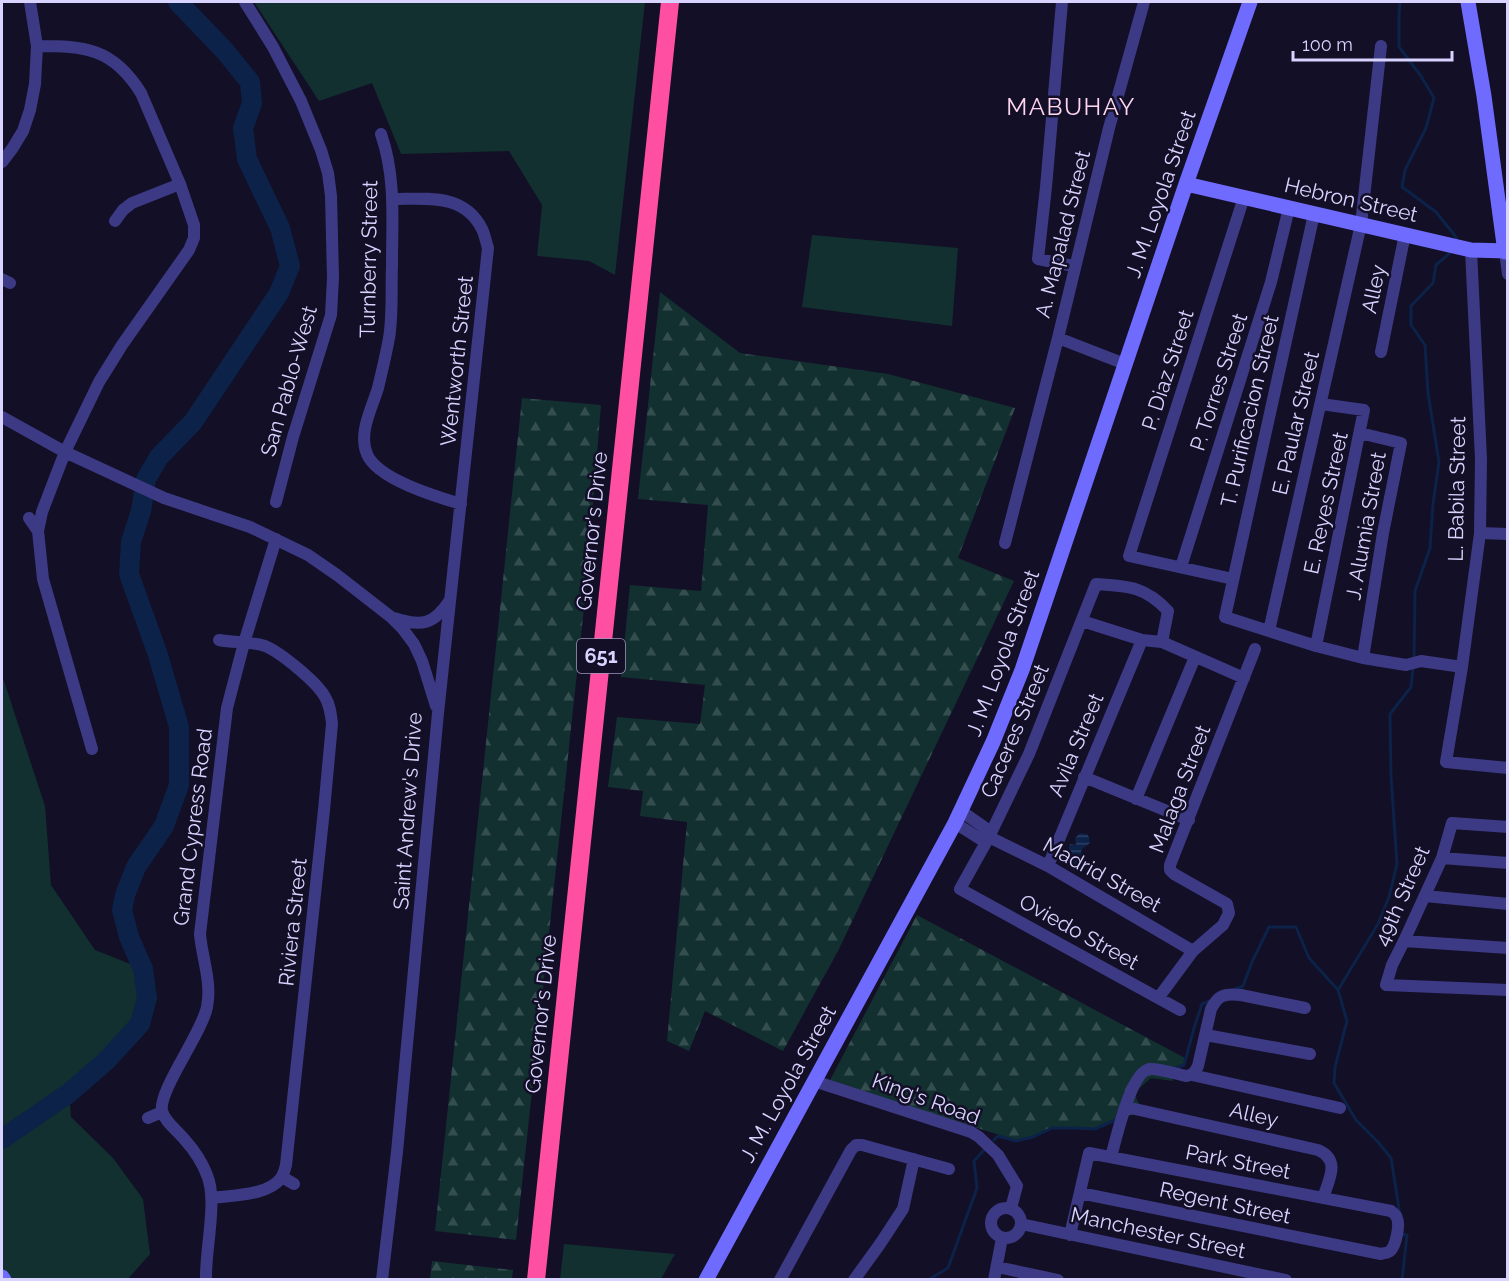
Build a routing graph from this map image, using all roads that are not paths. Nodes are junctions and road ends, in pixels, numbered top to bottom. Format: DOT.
graph roads {
  1 [pos="30,2"];
  2 [pos="245,2"];
  3 [pos="670,2"];
  4 [pos="1062,2"];
  5 [pos="1144,2"];
  6 [pos="1251,2"];
  7 [pos="1468,2"];
  8 [pos="37,46"];
  9 [pos="1381,46"];
  10 [pos="381,134"];
  11 [pos="2,162"];
  12 [pos="180,184"];
  13 [pos="1186,184"];
  14 [pos="1244,197"];
  15 [pos="393,199"];
  16 [pos="1289,208"];
  17 [pos="1314,214"];
  18 [pos="115,221"];
  19 [pos="1362,224"];
  20 [pos="1405,234"];
  21 [pos="1467,249"];
  22 [pos="1506,251"];
  23 [pos="1074,266"];
  24 [pos="1508,274"];
  25 [pos="1058,338"];
  26 [pos="1381,352"];
  27 [pos="1125,364"];
  28 [pos="1321,404"];
  29 [pos="2,417"];
  30 [pos="1360,433"];
  31 [pos="65,452"];
  32 [pos="276,502"];
  33 [pos="462,504"];
  34 [pos="29,518"];
  35 [pos="38,531"];
  36 [pos="1480,533"];
  37 [pos="1508,534"];
  38 [pos="276,539"];
  39 [pos="1005,543"];
  40 [pos="1180,567"];
  41 [pos="1233,579"];
  42 [pos="451,599"];
  43 [pos="392,617"];
  44 [pos="1082,621"];
  45 [pos="1269,631"];
  46 [pos="219,640"];
  47 [pos="1142,640"];
  48 [pos="1162,642"];
  49 [pos="244,643"];
  50 [pos="1316,646"];
  51 [pos="1256,649"];
  52 [pos="1195,657"];
  53 [pos="1363,658"];
  54 [pos="1462,667"];
  55 [pos="1244,678"];
  56 [pos="438,713"];
  57 [pos="92,749"];
  58 [pos="1508,768"];
  59 [pos="1084,777"];
  60 [pos="1136,799"];
  61 [pos="958,817"];
  62 [pos="1189,820"];
  63 [pos="1508,827"];
  64 [pos="988,837"];
  65 [pos="1442,858"];
  66 [pos="1508,863"];
  67 [pos="1048,866"];
  68 [pos="960,889"];
  69 [pos="1425,896"];
  70 [pos="1508,904"];
  71 [pos="1404,941"];
  72 [pos="1508,948"];
  73 [pos="1193,951"];
  74 [pos="1508,990"];
  75 [pos="1159,997"];
  76 [pos="1305,1008"];
  77 [pos="1180,1010"];
  78 [pos="1206,1035"];
  79 [pos="1310,1054"];
  80 [pos="1192,1075"];
  81 [pos="814,1081"];
  82 [pos="1126,1107"];
  83 [pos="1340,1108"];
  84 [pos="162,1112"];
  85 [pos="148,1118"];
  86 [pos="1111,1157"];
  87 [pos="914,1159"];
  88 [pos="949,1169"];
  89 [pos="282,1177"];
  90 [pos="294,1184"];
  91 [pos="1080,1193"];
  92 [pos="212,1198"];
  93 [pos="1323,1198"];
  94 [pos="1011,1208"];
  95 [pos="1021,1224"];
  96 [pos="1070,1234"];
  97 [pos="1002,1238"];
  98 [pos="1363,1251"];
  99 [pos="997,1267"];
  100 [pos="206,1280"];
  101 [pos="382,1280"];
  102 [pos="536,1280"];
  103 [pos="706,1280"];
  104 [pos="780,1280"];
  105 [pos="854,1280"];
  106 [pos="994,1280"];
  107 [pos="1058,1280"];
  108 [pos="1286,1280"];
  1 -- 8 [label="street"];
  2 -- 32 [label="street, San Pablo-West"];
  3 -- 102 [label="highway, Governor's Drive / 651"];
  4 -- 23 [label="street"];
  5 -- 23 [label="street, A. Mapalad Street"];
  6 -- 13 [label="main road, J. M. Loyola Street"];
  7 -- 22 [label="main road"];
  8 -- 11 [label="street"];
  8 -- 12 [label="street"];
  9 -- 19 [label="street, E. Paular Street"];
  10 -- 15 [label="street, Turnberry Street"];
  12 -- 18 [label="street"];
  12 -- 31 [label="street"];
  13 -- 14 [label="main road, Hebron Street"];
  13 -- 27 [label="main road, J. M. Loyola Street"];
  14 -- 16 [label="main road, Hebron Street"];
  14 -- 40 [label="street, P. Diaz Street"];
  15 -- 33 [label="street, Turnberry Street"];
  15 -- 33 [label="street, Wentworth Street"];
  16 -- 17 [label="main road, Hebron Street"];
  16 -- 40 [label="street, P. Torres Street"];
  17 -- 19 [label="main road, Hebron Street"];
  17 -- 41 [label="street, T. Purificacion Street"];
  19 -- 20 [label="main road, Hebron Street"];
  19 -- 28 [label="street, E. Paular Street"];
  20 -- 21 [label="main road, Hebron Street"];
  20 -- 26 [label="street, Alley"];
  21 -- 22 [label="main road, Hebron Street"];
  21 -- 36 [label="street, L. Babila Street"];
  22 -- 24 [label="street"];
  23 -- 25 [label="street, A. Mapalad Street"];
  25 -- 27 [label="street, A. Mapalad Street"];
  25 -- 39 [label="street, A. Mapalad Street"];
  27 -- 61 [label="main road, J. M. Loyola Street"];
  28 -- 30 [label="street, E. Reyes Street"];
  28 -- 45 [label="street, E. Paular Street"];
  29 -- 31 [label="street, Saint Andrew's Drive"];
  30 -- 50 [label="street, E. Reyes Street"];
  30 -- 53 [label="street, J. Alumia Street"];
  31 -- 35 [label="street"];
  31 -- 38 [label="street, Saint Andrew's Drive"];
  33 -- 42 [label="street, Wentworth Street"];
  34 -- 35 [label="street"];
  35 -- 57 [label="street"];
  36 -- 37 [label="street"];
  36 -- 54 [label="street, L. Babila Street"];
  38 -- 43 [label="street, Saint Andrew's Drive"];
  38 -- 49 [label="street, Grand Cypress Road"];
  40 -- 41 [label="street"];
  41 -- 45 [label="street, T. Purificacion Street"];
  42 -- 43 [label="street"];
  42 -- 56 [label="street, Wentworth Street"];
  43 -- 56 [label="street, Saint Andrew's Drive"];
  44 -- 47 [label="street"];
  44 -- 48 [label="street, Caceres Street"];
  44 -- 64 [label="street, Caceres Street"];
  45 -- 50 [label="street"];
  46 -- 49 [label="street, Riviera Street"];
  47 -- 48 [label="street"];
  47 -- 59 [label="street, Avila Street"];
  48 -- 52 [label="street"];
  49 -- 84 [label="street, Grand Cypress Road"];
  49 -- 89 [label="street, Riviera Street"];
  50 -- 53 [label="street"];
  51 -- 55 [label="street, Malaga Street"];
  52 -- 55 [label="street"];
  52 -- 60 [label="street"];
  53 -- 54 [label="street"];
  54 -- 58 [label="street, L. Babila Street"];
  55 -- 62 [label="street, Malaga Street"];
  56 -- 101 [label="street, Saint Andrew's Drive"];
  59 -- 60 [label="street"];
  59 -- 67 [label="street, Avila Street"];
  60 -- 62 [label="street"];
  61 -- 64 [label="street, Madrid Street"];
  61 -- 81 [label="main road, J. M. Loyola Street"];
  62 -- 73 [label="street, Malaga Street"];
  63 -- 65 [label="street, 49th Street"];
  64 -- 67 [label="street, Madrid Street"];
  64 -- 68 [label="street, Caceres Street"];
  65 -- 66 [label="street"];
  65 -- 69 [label="street, 49th Street"];
  67 -- 73 [label="street, Madrid Street"];
  68 -- 75 [label="street, Oviedo Street"];
  69 -- 70 [label="street"];
  69 -- 71 [label="street, 49th Street"];
  71 -- 72 [label="street"];
  71 -- 74 [label="street, 49th Street"];
  73 -- 75 [label="street, Malaga Street"];
  75 -- 77 [label="street, Oviedo Street"];
  76 -- 78 [label="street"];
  78 -- 79 [label="street"];
  78 -- 80 [label="street"];
  80 -- 82 [label="street, Alley"];
  80 -- 83 [label="street, Alley"];
  81 -- 94 [label="street, King's Road"];
  81 -- 103 [label="main road, J. M. Loyola Street"];
  82 -- 86 [label="street, Alley"];
  82 -- 93 [label="street, Alley"];
  84 -- 85 [label="street"];
  84 -- 92 [label="street"];
  86 -- 91 [label="street, Park Street"];
  86 -- 93 [label="street, Park Street"];
  87 -- 88 [label="street"];
  87 -- 104 [label="street"];
  87 -- 105 [label="street"];
  89 -- 90 [label="street"];
  89 -- 92 [label="street"];
  91 -- 96 [label="street, Park Street"];
  91 -- 98 [label="street, Regent Street"];
  92 -- 100 [label="street"];
  93 -- 98 [label="street, Park Street"];
  94 -- 95 [label="street"];
  94 -- 97 [label="street"];
  95 -- 96 [label="street, Manchester Street"];
  95 -- 97 [label="street"];
  96 -- 108 [label="street, Manchester Street"];
  97 -- 99 [label="street"];
  99 -- 106 [label="street"];
  99 -- 107 [label="street"];
}
